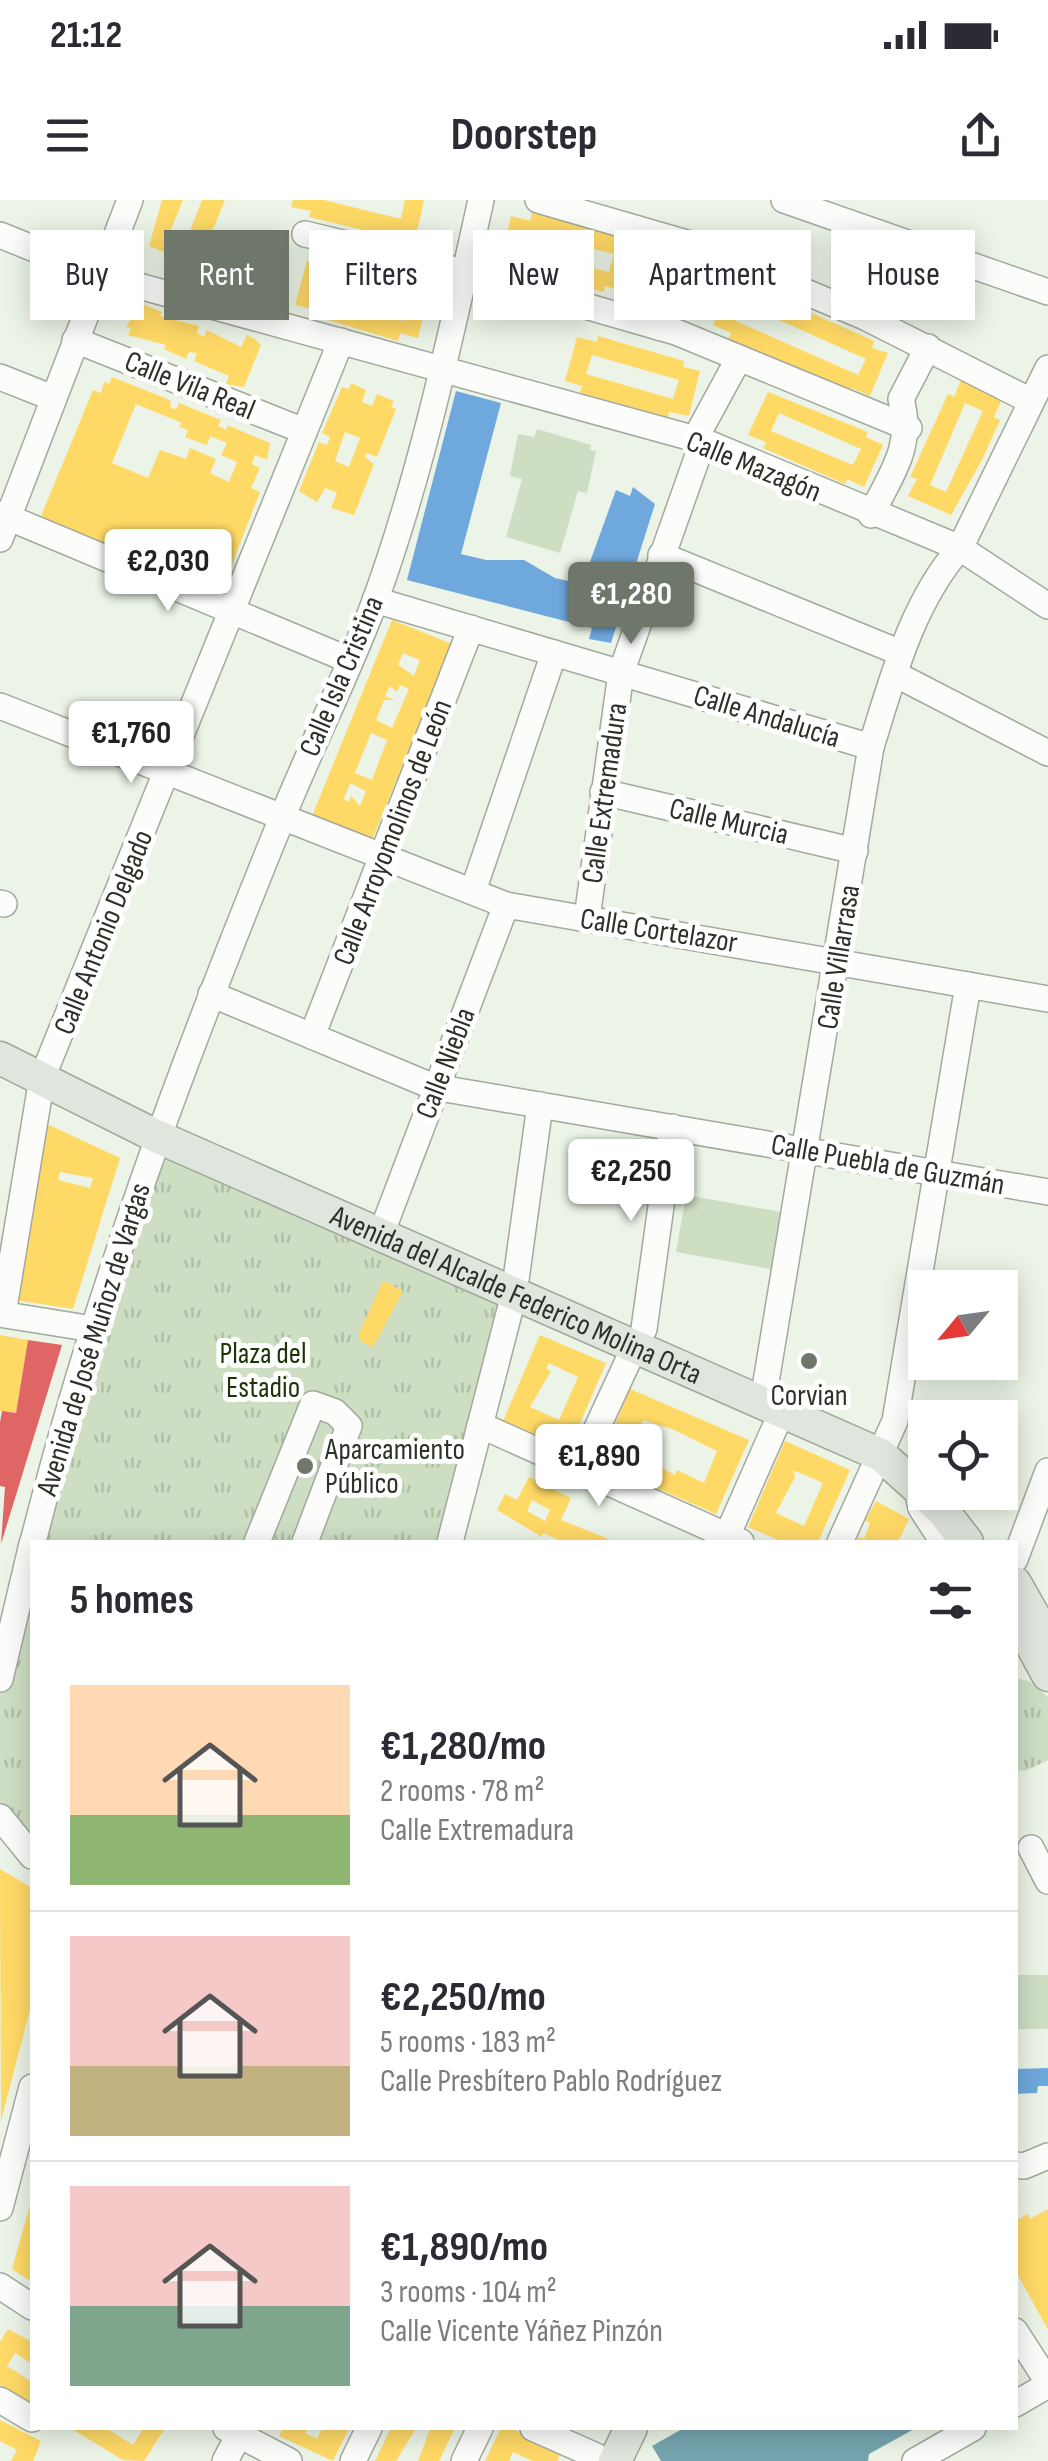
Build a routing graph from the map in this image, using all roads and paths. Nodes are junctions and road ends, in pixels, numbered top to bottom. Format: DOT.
graph roads {
  1 [pos="130,200"];
  2 [pos="481,200"];
  3 [pos="538,200"];
  4 [pos="784,200"];
  5 [pos="117,230"];
  6 [pos="642,230"];
  7 [pos="305,234"];
  8 [pos="0,235"];
  9 [pos="30,247"];
  10 [pos="464,272"];
  11 [pos="144,286"];
  12 [pos="1048,292"];
  13 [pos="811,296"];
  14 [pos="82,320"];
  15 [pos="661,320"];
  16 [pos="658,327"];
  17 [pos="75,340"];
  18 [pos="341,341"];
  19 [pos="928,347"];
  20 [pos="739,358"];
  21 [pos="1048,368"];
  22 [pos="442,369"];
  23 [pos="0,376"];
  24 [pos="53,398"];
  25 [pos="1029,400"];
  26 [pos="909,428"];
  27 [pos="304,431"];
  28 [pos="699,440"];
  29 [pos="871,515"];
  30 [pos="3,523"];
  31 [pos="960,548"];
  32 [pos="660,556"];
  33 [pos="375,600"];
  34 [pos="1048,606"];
  35 [pos="229,610"];
  36 [pos="471,628"];
  37 [pos="554,653"];
  38 [pos="350,660"];
  39 [pos="898,664"];
  40 [pos="621,673"];
  41 [pos="0,706"];
  42 [pos="872,747"];
  43 [pos="1048,753"];
  44 [pos="167,770"];
  45 [pos="603,792"];
  46 [pos="282,818"];
  47 [pos="855,851"];
  48 [pos="382,856"];
  49 [pos="473,891"];
  50 [pos="506,905"];
  51 [pos="587,918"];
  52 [pos="838,960"];
  53 [pos="968,985"];
  54 [pos="211,994"];
  55 [pos="1048,999"];
  56 [pos="312,1036"];
  57 [pos="0,1058"];
  58 [pos="42,1078"];
  59 [pos="434,1087"];
  60 [pos="540,1105"];
  61 [pos="672,1127"];
  62 [pos="158,1130"];
  63 [pos="806,1150"];
  64 [pos="939,1173"];
  65 [pos="1048,1192"];
  66 [pos="386,1222"];
  67 [pos="516,1286"];
  68 [pos="2,1314"];
  69 [pos="92,1329"];
  70 [pos="639,1338"];
  71 [pos="774,1396"];
  72 [pos="480,1425"];
  73 [pos="884,1448"];
  74 [pos="908,1467"];
  75 [pos="578,1469"];
  76 [pos="1048,1471"];
  77 [pos="922,1510"];
  78 [pos="946,1510"];
  79 [pos="955,1510"];
  80 [pos="734,1539"];
  81 [pos="34,1540"];
  82 [pos="258,1540"];
  83 [pos="307,1540"];
  84 [pos="451,1540"];
  85 [pos="841,1540"];
  86 [pos="942,1540"];
  87 [pos="966,1540"];
  88 [pos="985,1540"];
  89 [pos="30,1548"];
  90 [pos="1018,1552"];
  91 [pos="12,1573"];
  92 [pos="1018,1595"];
  93 [pos="1018,1621"];
  94 [pos="1034,1657"];
  95 [pos="0,1680"];
  96 [pos="0,1817"];
  97 [pos="0,1840"];
  98 [pos="1031,1847"];
  99 [pos="30,1854"];
  100 [pos="30,1855"];
  101 [pos="1048,1881"];
  102 [pos="30,2104"];
  103 [pos="1048,2156"];
  104 [pos="1018,2165"];
  105 [pos="22,2171"];
  106 [pos="0,2208"];
  107 [pos="0,2286"];
  108 [pos="30,2306"];
  109 [pos="1018,2335"];
  110 [pos="1048,2384"];
  111 [pos="0,2400"];
  112 [pos="1018,2402"];
  113 [pos="30,2418"];
  114 [pos="368,2430"];
  115 [pos="479,2430"];
  116 [pos="538,2430"];
  117 [pos="630,2430"];
  118 [pos="970,2430"];
  119 [pos="244,2433"];
  120 [pos="604,2451"];
  121 [pos="225,2461"];
  122 [pos="289,2461"];
  123 [pos="353,2461"];
  124 [pos="464,2461"];
  125 [pos="915,2461"];
  1 -- 5 [label="street"];
  2 -- 10 [label="street, Calle Isla Cristina"];
  3 -- 6 [label="street"];
  4 -- 12 [label="street"];
  7 -- 10 [label="street"];
  8 -- 9 [label="street, Calle Mazagón"];
  10 -- 16 [label="street"];
  10 -- 22 [label="street, Calle Isla Cristina"];
  11 -- 18 [label="street, Calle Mazagón"];
  13 -- 19 [label="street"];
  14 -- 17 [label="street"];
  15 -- 16 [label="street"];
  16 -- 20 [label="street"];
  17 -- 24 [label="street"];
  17 -- 27 [label="street, Calle Vila Real"];
  18 -- 22 [label="street, Calle Mazagón"];
  18 -- 27 [label="street, Calle Antonio Delgado"];
  19 -- 25 [label="street"];
  19 -- 26 [label="street"];
  20 -- 26 [label="street"];
  20 -- 28 [label="street, Calle Extremadura"];
  21 -- 25 [label="street, Calle Villarrasa"];
  22 -- 28 [label="street, Calle Mazagón"];
  22 -- 33 [label="street, Calle Isla Cristina"];
  23 -- 24 [label="street"];
  24 -- 30 [label="street"];
  25 -- 31 [label="street, Calle Villarrasa"];
  26 -- 29 [label="street"];
  27 -- 35 [label="street, Calle Antonio Delgado"];
  28 -- 29 [label="street, Calle Mazagón"];
  28 -- 32 [label="street, Calle Extremadura"];
  29 -- 31 [label="street, Calle Mazagón"];
  30 -- 35 [label="street"];
  31 -- 34 [label="street, Calle Mazagón"];
  31 -- 39 [label="street, Calle Villarrasa"];
  32 -- 39 [label="street"];
  32 -- 40 [label="street, Calle Extremadura"];
  33 -- 36 [label="street, Calle Andalucía"];
  33 -- 38 [label="street, Calle Isla Cristina"];
  35 -- 38 [label="street"];
  35 -- 44 [label="street, Calle Antonio Delgado"];
  36 -- 37 [label="street, Calle Andalucía"];
  36 -- 48 [label="street, Calle Arroyomolinos de León"];
  37 -- 40 [label="street, Calle Andalucía"];
  37 -- 49 [label="street"];
  38 -- 46 [label="street, Calle Isla Cristina"];
  39 -- 42 [label="street, Calle Villarrasa"];
  39 -- 43 [label="street"];
  40 -- 42 [label="street, Calle Andalucía"];
  40 -- 45 [label="street, Calle Extremadura"];
  41 -- 44 [label="street, Calle Cortelazor"];
  42 -- 47 [label="street, Calle Villarrasa"];
  44 -- 46 [label="street, Calle Cortelazor"];
  44 -- 58 [label="street, Calle Antonio Delgado"];
  45 -- 47 [label="street, Calle Murcia"];
  45 -- 51 [label="street, Calle Extremadura"];
  46 -- 48 [label="street, Calle Cortelazor"];
  46 -- 54 [label="street, Calle Isla Cristina"];
  47 -- 52 [label="street, Calle Villarrasa"];
  48 -- 49 [label="street, Calle Cortelazor"];
  48 -- 56 [label="street, Calle Arroyomolinos de León"];
  49 -- 50 [label="street, Calle Cortelazor"];
  50 -- 51 [label="street, Calle Cortelazor"];
  50 -- 59 [label="street, Calle Niebla"];
  51 -- 52 [label="street, Calle Cortelazor"];
  52 -- 53 [label="street, Calle Cortelazor"];
  52 -- 63 [label="street, Calle Villarrasa"];
  53 -- 55 [label="street, Calle Cortelazor"];
  53 -- 64 [label="street"];
  54 -- 56 [label="street, Calle Puebla de Guzmán"];
  54 -- 62 [label="street, Calle Isla Cristina"];
  56 -- 59 [label="street, Calle Puebla de Guzmán"];
  57 -- 58 [label="main road, Avenida del Alcalde Federico Molina Orta"];
  58 -- 62 [label="main road, Avenida del Alcalde Federico Molina Orta"];
  58 -- 68 [label="street, Calle Antonio Delgado"];
  59 -- 60 [label="street, Calle Puebla de Guzmán"];
  59 -- 66 [label="street, Calle Niebla"];
  60 -- 61 [label="street, Calle Puebla de Guzmán"];
  60 -- 67 [label="street"];
  61 -- 63 [label="street, Calle Puebla de Guzmán"];
  61 -- 70 [label="street"];
  62 -- 66 [label="main road, Avenida del Alcalde Federico Molina Orta"];
  62 -- 67 [label="main road, Avenida del Alcalde Federico Molina Orta"];
  62 -- 69 [label="street, Avenida de José Muñoz de Vargas"];
  63 -- 64 [label="street, Calle Puebla de Guzmán"];
  63 -- 71 [label="street, Calle Villarrasa"];
  64 -- 65 [label="street, Calle Puebla de Guzmán"];
  64 -- 73 [label="street"];
  66 -- 67 [label="main road, Avenida del Alcalde Federico Molina Orta"];
  67 -- 70 [label="main road, Avenida del Alcalde Federico Molina Orta"];
  67 -- 72 [label="street"];
  68 -- 69 [label="street"];
  69 -- 81 [label="street, Avenida de José Muñoz de Vargas"];
  70 -- 71 [label="main road, Avenida del Alcalde Federico Molina Orta"];
  70 -- 75 [label="street"];
  71 -- 73 [label="main road, Avenida del Alcalde Federico Molina Orta"];
  71 -- 80 [label="street, Calle Villarrasa"];
  72 -- 75 [label="street"];
  72 -- 84 [label="street"];
  73 -- 74 [label="main road, Avenida del Alcalde Federico Molina Orta"];
  73 -- 85 [label="street"];
  75 -- 80 [label="street"];
  76 -- 90 [label="street"];
  77 -- 86 [label="street"];
  78 -- 87 [label="main road, Avenida del Alcalde Federico Molina Orta"];
  79 -- 88 [label="main road, Avenida del Alcalde Federico Molina Orta"];
  82 -- 83 [label="street"];
  89 -- 91 [label="street, Avenida de José Muñoz de Vargas"];
  91 -- 95 [label="street, Avenida de José Muñoz de Vargas"];
  92 -- 94 [label="main road"];
  93 -- 94 [label="main road"];
  96 -- 99 [label="street"];
  97 -- 100 [label="street"];
  98 -- 101 [label="street"];
  102 -- 105 [label="street"];
  103 -- 104 [label="street"];
  105 -- 106 [label="street"];
  107 -- 108 [label="street"];
  109 -- 110 [label="street"];
  110 -- 112 [label="street"];
  111 -- 113 [label="street"];
  114 -- 123 [label="street"];
  115 -- 124 [label="street"];
  116 -- 120 [label="street"];
  117 -- 120 [label="main road"];
  118 -- 125 [label="street"];
  119 -- 121 [label="street"];
  119 -- 122 [label="street"];
}
